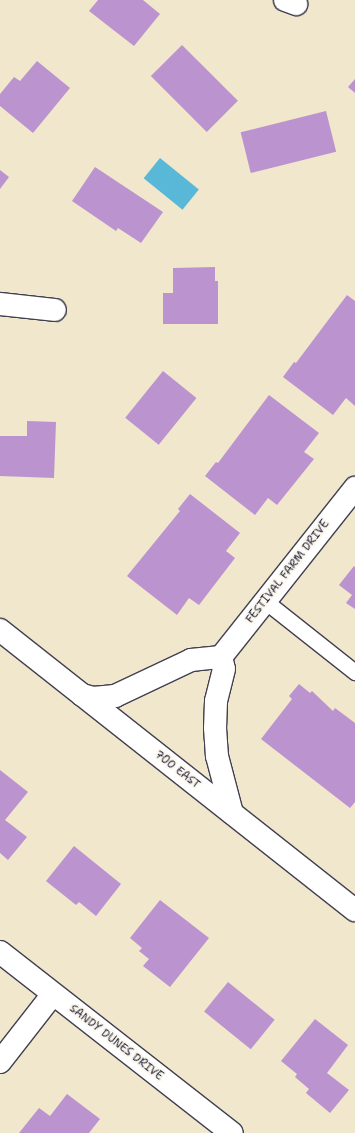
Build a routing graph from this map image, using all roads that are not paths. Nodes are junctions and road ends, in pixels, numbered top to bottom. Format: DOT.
graph roads {
  1 [pos="0,304"];
  2 [pos="55,310"];
  3 [pos="355,488"];
  4 [pos="265,601"];
  5 [pos="0,630"];
  6 [pos="222,656"];
  7 [pos="355,672"];
  8 [pos="82,695"];
  9 [pos="232,813"];
  10 [pos="355,910"];
  11 [pos="0,952"];
  12 [pos="53,994"];
  13 [pos="0,1062"];
  14 [pos="232,1133"];
  1 -- 2 [label="street"];
  3 -- 4 [label="street, FESTIVAL FARM DRIVE"];
  4 -- 6 [label="street, FESTIVAL FARM DRIVE"];
  4 -- 7 [label="lane"];
  5 -- 8 [label="street, 700 EAST"];
  6 -- 8 [label="street"];
  6 -- 9 [label="street"];
  8 -- 9 [label="street, 700 EAST"];
  9 -- 10 [label="street, 700 EAST"];
  11 -- 12 [label="street, SANDY DUNES DRIVE"];
  12 -- 13 [label="street"];
  12 -- 14 [label="street, SANDY DUNES DRIVE"];
}
